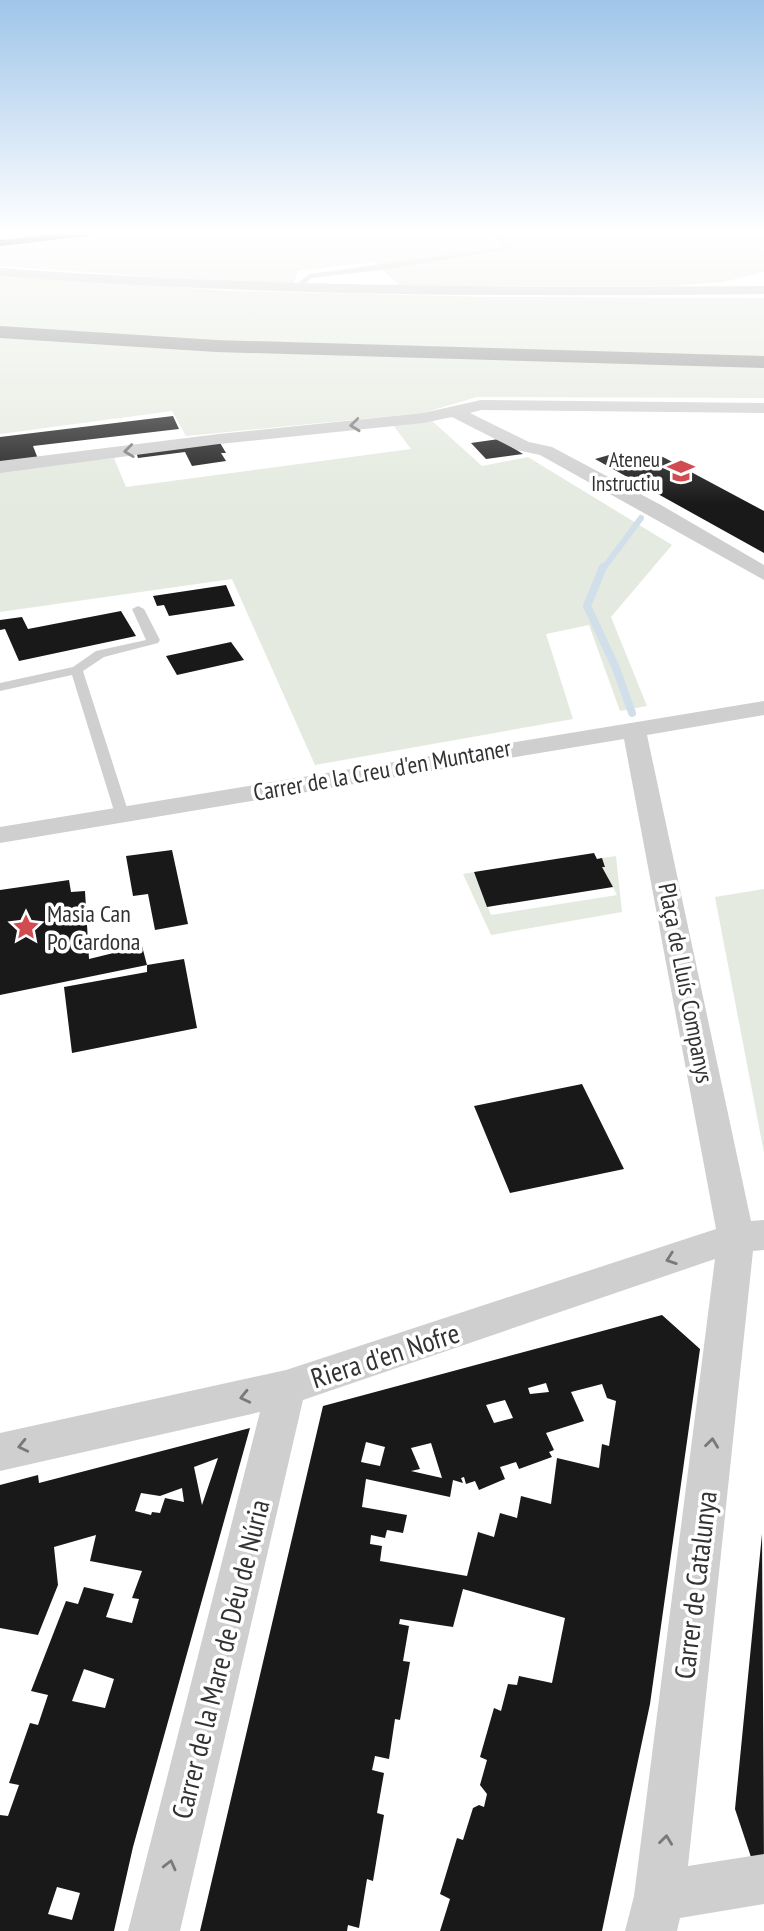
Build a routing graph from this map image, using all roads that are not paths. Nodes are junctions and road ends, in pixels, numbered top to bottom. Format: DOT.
graph roads {
  1 [pos="140,324"];
  2 [pos="0,332"];
  3 [pos="764,343"];
  4 [pos="764,362"];
  5 [pos="764,408"];
  6 [pos="454,411"];
  7 [pos="0,467"];
  8 [pos="764,574"];
  9 [pos="138,609"];
  10 [pos="76,670"];
  11 [pos="0,687"];
  12 [pos="764,708"];
  13 [pos="634,729"];
  14 [pos="122,814"];
  15 [pos="0,835"];
  16 [pos="750,1236"];
  17 [pos="286,1388"];
  18 [pos="0,1452"];
  19 [pos="764,1879"];
  20 [pos="655,1914"];
  21 [pos="154,1931"];
  1 -- 3 [label="highway"];
  2 -- 4 [label="highway"];
  5 -- 6 [label="street"];
  6 -- 7 [label="street, one-way"];
  6 -- 8 [label="street"];
  9 -- 10 [label="lane"];
  10 -- 11 [label="lane"];
  10 -- 14 [label="lane"];
  12 -- 13 [label="street, Carrer de la Creu d'en Muntaner"];
  13 -- 14 [label="street, Carrer de la Creu d'en Muntaner"];
  13 -- 16 [label="street, Plaça de Lluís Companys"];
  14 -- 15 [label="street, Carrer de la Creu d'en Muntaner"];
  16 -- 17 [label="street, Riera d'en Nofre, one-way"];
  20 -- 16 [label="street, Carrer de Catalunya, one-way"];
  17 -- 18 [label="street, Riera d'en Nofre, one-way"];
  21 -- 17 [label="street, Carrer de la Mare de Déu de Núria, one-way"];
  19 -- 20 [label="street"];
}
